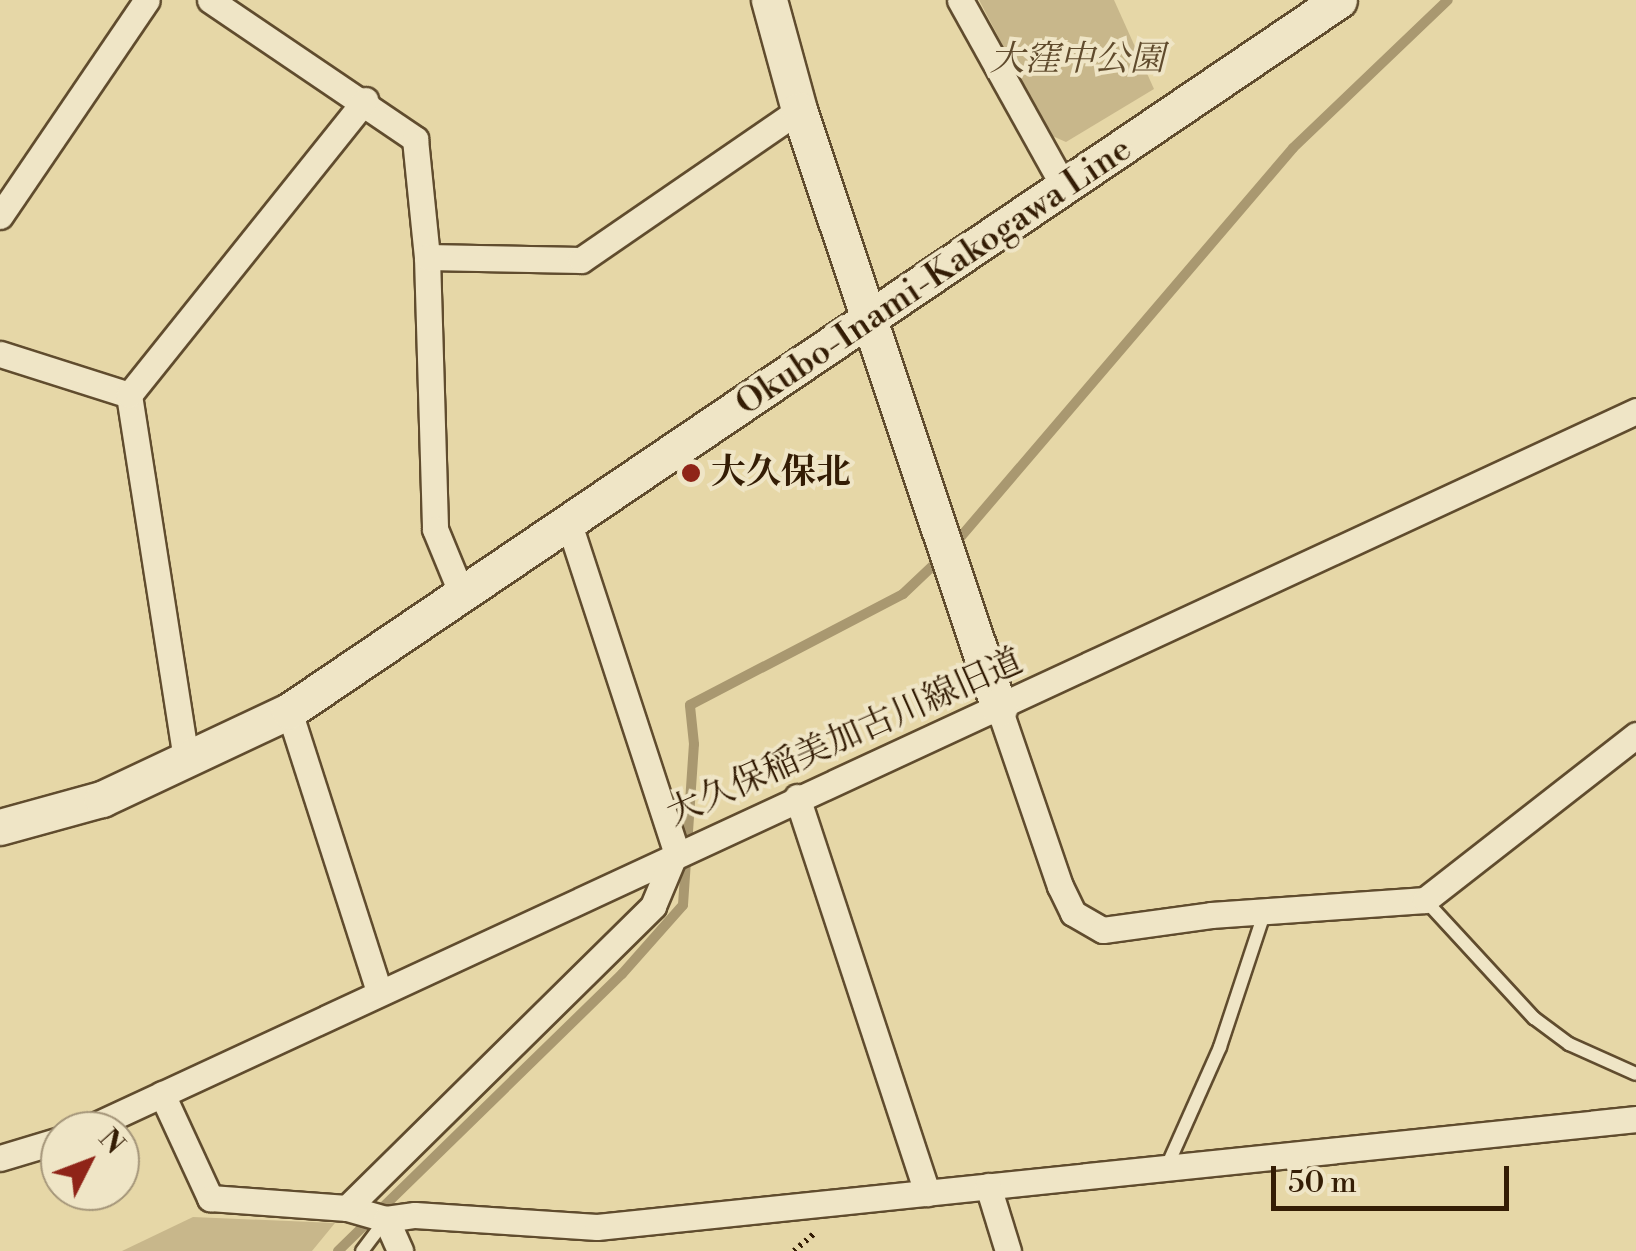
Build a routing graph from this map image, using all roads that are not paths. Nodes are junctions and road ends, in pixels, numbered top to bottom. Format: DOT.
graph roads {
  1 [pos="147,0"];
  2 [pos="210,0"];
  3 [pos="769,0"];
  4 [pos="960,0"];
  5 [pos="1339,0"];
  6 [pos="365,100"];
  7 [pos="799,110"];
  8 [pos="1064,188"];
  9 [pos="0,216"];
  10 [pos="427,258"];
  11 [pos="872,318"];
  12 [pos="0,354"];
  13 [pos="129,395"];
  14 [pos="1636,411"];
  15 [pos="570,524"];
  16 [pos="463,597"];
  17 [pos="998,708"];
  18 [pos="289,711"];
  19 [pos="1636,735"];
  20 [pos="186,758"];
  21 [pos="797,797"];
  22 [pos="0,827"];
  23 [pos="676,852"];
  24 [pos="1425,900"];
  25 [pos="1265,911"];
  26 [pos="379,992"];
  27 [pos="1636,1074"];
  28 [pos="162,1094"];
  29 [pos="126,1111"];
  30 [pos="1636,1119"];
  31 [pos="40,1146"];
  32 [pos="0,1158"];
  33 [pos="1168,1164"];
  34 [pos="988,1186"];
  35 [pos="927,1192"];
  36 [pos="346,1208"];
  37 [pos="386,1219"];
  38 [pos="362,1251"];
  39 [pos="400,1251"];
  40 [pos="1008,1251"];
  1 -- 9 [label="street"];
  2 -- 6 [label="street"];
  3 -- 7 [label="main road"];
  4 -- 8 [label="street"];
  5 -- 8 [label="main road, Okubo-Inami-Kakogawa Line"];
  6 -- 10 [label="street"];
  6 -- 13 [label="street"];
  7 -- 10 [label="street"];
  7 -- 11 [label="main road"];
  8 -- 11 [label="main road, Okubo-Inami-Kakogawa Line"];
  10 -- 16 [label="street"];
  11 -- 15 [label="main road, Okubo-Inami-Kakogawa Line"];
  11 -- 17 [label="main road"];
  12 -- 13 [label="street"];
  13 -- 20 [label="street"];
  14 -- 17 [label="street, 大久保稲美加古川線旧道"];
  15 -- 16 [label="main road, Okubo-Inami-Kakogawa Line"];
  15 -- 23 [label="street"];
  16 -- 18 [label="main road, Okubo-Inami-Kakogawa Line"];
  17 -- 21 [label="street, 大久保稲美加古川線旧道"];
  17 -- 25 [label="street"];
  18 -- 20 [label="main road, Okubo-Inami-Kakogawa Line"];
  18 -- 26 [label="street"];
  19 -- 24 [label="street"];
  20 -- 22 [label="main road, Okubo-Inami-Kakogawa Line"];
  21 -- 23 [label="street, 大久保稲美加古川線旧道"];
  21 -- 35 [label="street"];
  23 -- 26 [label="street, 大久保稲美加古川線旧道"];
  23 -- 36 [label="street"];
  24 -- 25 [label="street"];
  24 -- 27 [label="lane"];
  25 -- 33 [label="lane"];
  26 -- 28 [label="street, 大久保稲美加古川線旧道"];
  28 -- 29 [label="street, 大久保稲美加古川線旧道"];
  28 -- 36 [label="street"];
  30 -- 33 [label="street"];
  31 -- 32 [label="street"];
  33 -- 34 [label="street"];
  34 -- 35 [label="street"];
  34 -- 40 [label="street"];
  35 -- 37 [label="street"];
  36 -- 37 [label="street"];
  37 -- 38 [label="lane"];
  37 -- 39 [label="street"];
}
